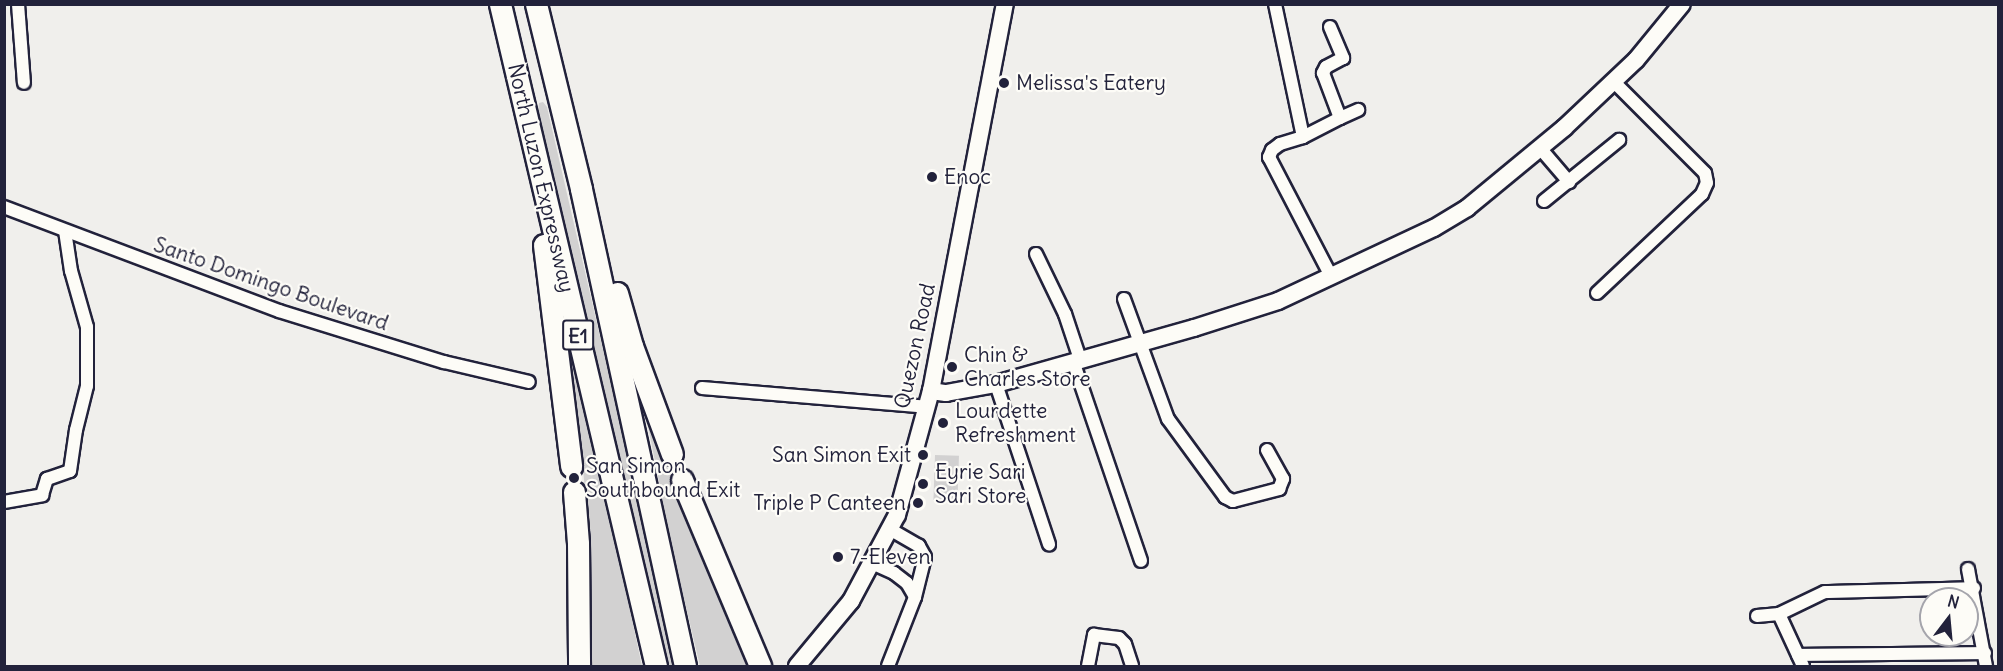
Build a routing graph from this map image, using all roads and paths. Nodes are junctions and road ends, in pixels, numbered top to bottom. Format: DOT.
graph roads {
  1 [pos="18,4"];
  2 [pos="492,4"];
  3 [pos="500,4"];
  4 [pos="536,4"];
  5 [pos="1005,4"];
  6 [pos="1275,4"];
  7 [pos="1676,7"];
  8 [pos="1330,27"];
  9 [pos="1614,82"];
  10 [pos="24,84"];
  11 [pos="1358,110"];
  12 [pos="1340,118"];
  13 [pos="1303,137"];
  14 [pos="1619,140"];
  15 [pos="1540,148"];
  16 [pos="1569,182"];
  17 [pos="581,189"];
  18 [pos="1544,201"];
  19 [pos="4,207"];
  20 [pos="65,231"];
  21 [pos="1036,254"];
  22 [pos="1331,276"];
  23 [pos="1597,294"];
  24 [pos="1124,299"];
  25 [pos="1140,343"];
  26 [pos="1076,360"];
  27 [pos="529,382"];
  28 [pos="996,384"];
  29 [pos="702,388"];
  30 [pos="928,399"];
  31 [pos="1267,450"];
  32 [pos="672,454"];
  33 [pos="571,466"];
  34 [pos="682,480"];
  35 [pos="574,492"];
  36 [pos="4,502"];
  37 [pos="891,530"];
  38 [pos="1049,544"];
  39 [pos="1141,561"];
  40 [pos="874,564"];
  41 [pos="1968,569"];
  42 [pos="1974,587"];
  43 [pos="1919,589"];
  44 [pos="915,597"];
  45 [pos="1779,614"];
  46 [pos="1757,616"];
  47 [pos="1979,618"];
  48 [pos="1985,653"];
  49 [pos="1801,661"];
  50 [pos="579,666"];
  51 [pos="656,666"];
  52 [pos="685,666"];
  53 [pos="760,666"];
  54 [pos="797,666"];
  55 [pos="888,666"];
  56 [pos="1088,666"];
  57 [pos="1132,666"];
  58 [pos="1986,666"];
  1 -- 10 [label="street"];
  2 -- 33 [label="highway"];
  3 -- 51 [label="highway, North Luzon Expressway / E1"];
  4 -- 17 [label="highway, North Luzon Expressway / E1"];
  5 -- 30 [label="street, Quezon Road"];
  6 -- 13 [label="street"];
  7 -- 9 [label="street"];
  8 -- 12 [label="street"];
  9 -- 15 [label="street"];
  9 -- 23 [label="street"];
  11 -- 12 [label="street"];
  12 -- 13 [label="street"];
  13 -- 22 [label="street"];
  14 -- 16 [label="street"];
  15 -- 16 [label="street"];
  15 -- 22 [label="street"];
  16 -- 18 [label="street"];
  17 -- 32 [label="highway"];
  17 -- 52 [label="highway, North Luzon Expressway / E1"];
  19 -- 20 [label="street, Santo Domingo Boulevard"];
  20 -- 27 [label="street, Santo Domingo Boulevard"];
  20 -- 36 [label="street"];
  21 -- 26 [label="street"];
  22 -- 25 [label="street"];
  24 -- 25 [label="street"];
  25 -- 26 [label="street"];
  25 -- 31 [label="street"];
  26 -- 28 [label="street"];
  26 -- 39 [label="street"];
  28 -- 30 [label="street"];
  28 -- 38 [label="street"];
  29 -- 30 [label="street"];
  30 -- 37 [label="street, Quezon Road"];
  34 -- 53 [label="highway"];
  35 -- 50 [label="highway"];
  37 -- 40 [label="street, Quezon Road"];
  37 -- 44 [label="street"];
  40 -- 44 [label="street"];
  40 -- 54 [label="street, Quezon Road"];
  41 -- 42 [label="street"];
  43 -- 45 [label="street"];
  44 -- 55 [label="street"];
  45 -- 46 [label="street"];
  45 -- 49 [label="street"];
  47 -- 48 [label="street"];
  48 -- 49 [label="street"];
  48 -- 58 [label="street"];
  56 -- 57 [label="street"];
}
